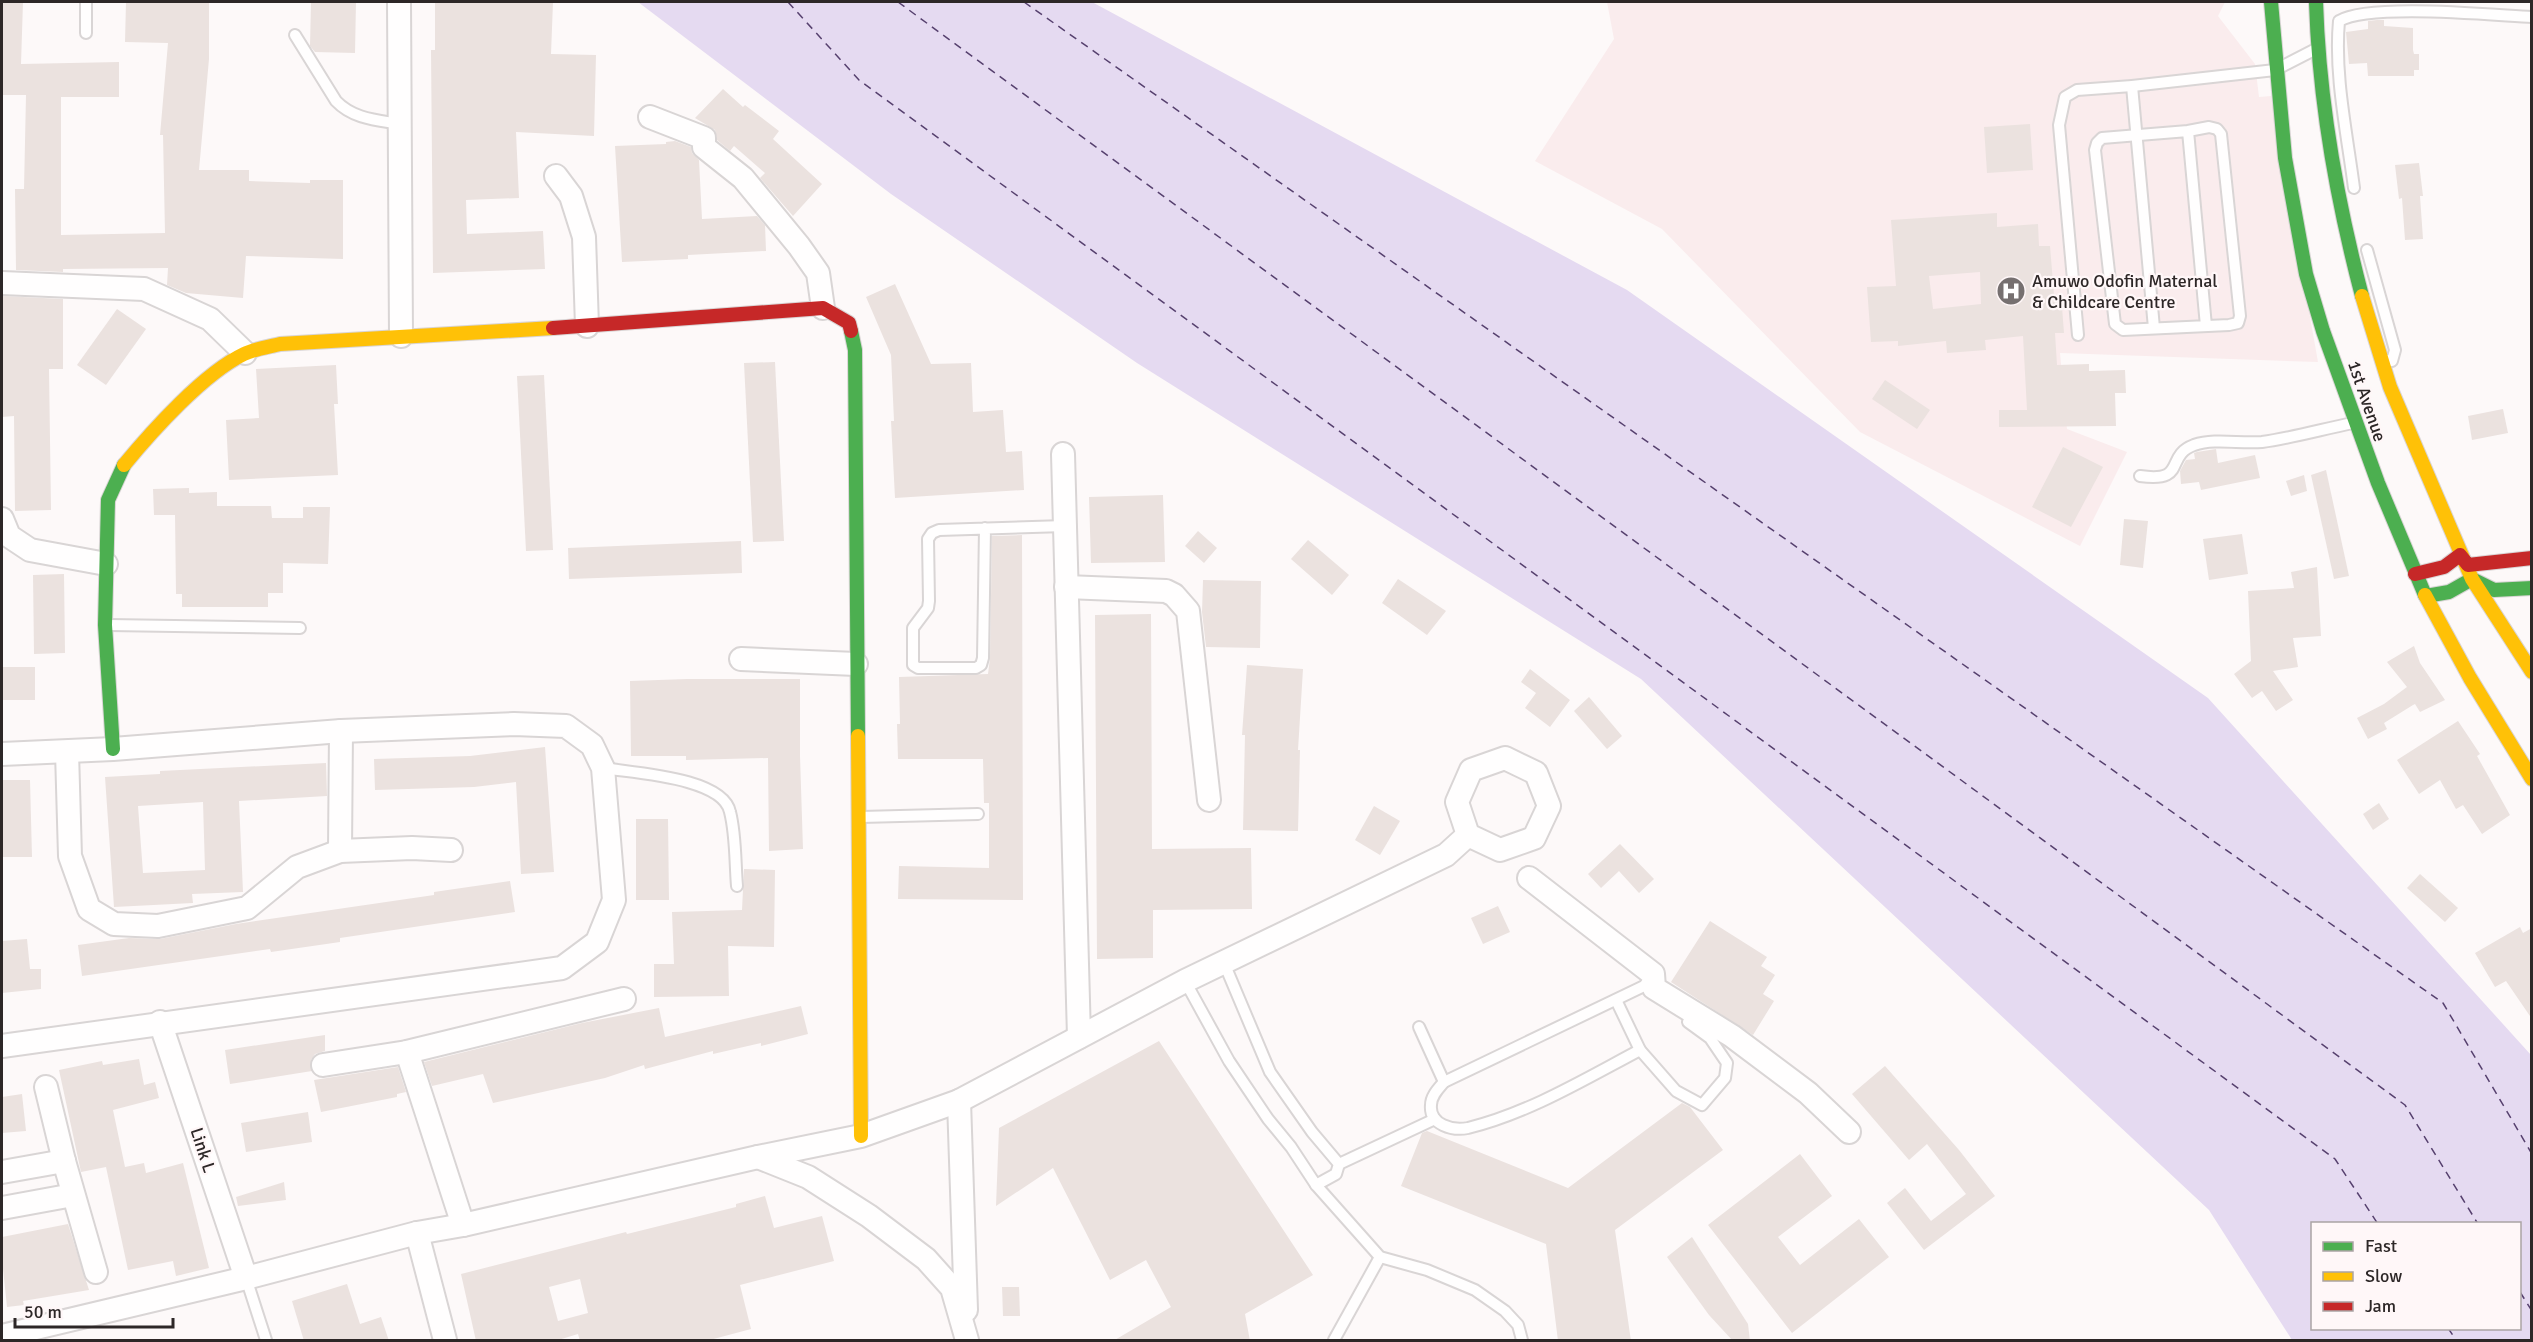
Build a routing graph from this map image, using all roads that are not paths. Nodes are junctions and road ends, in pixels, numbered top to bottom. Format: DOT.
graph roads {
  1 [pos="86,2"];
  2 [pos="399,2"];
  3 [pos="2271,2"];
  4 [pos="2316,2"];
  5 [pos="2532,17"];
  6 [pos="86,33"];
  7 [pos="295,35"];
  8 [pos="2317,48"];
  9 [pos="2275,70"];
  10 [pos="2132,86"];
  11 [pos="650,117"];
  12 [pos="400,124"];
  13 [pos="2188,130"];
  14 [pos="2136,134"];
  15 [pos="556,176"];
  16 [pos="2355,198"];
  17 [pos="2364,240"];
  18 [pos="2,283"];
  19 [pos="823,308"];
  20 [pos="587,326"];
  21 [pos="2206,326"];
  22 [pos="2154,328"];
  23 [pos="2078,335"];
  24 [pos="401,336"];
  25 [pos="245,352"];
  26 [pos="2378,354"];
  27 [pos="2356,423"];
  28 [pos="1064,454"];
  29 [pos="2140,476"];
  30 [pos="2,519"];
  31 [pos="1065,526"];
  32 [pos="985,528"];
  33 [pos="2460,555"];
  34 [pos="2532,558"];
  35 [pos="106,564"];
  36 [pos="2415,574"];
  37 [pos="2472,579"];
  38 [pos="1066,587"];
  39 [pos="2532,588"];
  40 [pos="2426,596"];
  41 [pos="2516,618"];
  42 [pos="105,625"];
  43 [pos="300,628"];
  44 [pos="2524,658"];
  45 [pos="741,659"];
  46 [pos="856,664"];
  47 [pos="2532,672"];
  48 [pos="341,731"];
  49 [pos="113,749"];
  50 [pos="67,752"];
  51 [pos="2,754"];
  52 [pos="603,768"];
  53 [pos="2532,779"];
  54 [pos="1209,800"];
  55 [pos="978,814"];
  56 [pos="858,817"];
  57 [pos="1468,835"];
  58 [pos="451,850"];
  59 [pos="340,851"];
  60 [pos="1529,878"];
  61 [pos="737,886"];
  62 [pos="1224,963"];
  63 [pos="1648,980"];
  64 [pos="1185,981"];
  65 [pos="624,999"];
  66 [pos="1616,1000"];
  67 [pos="160,1022"];
  68 [pos="1419,1027"];
  69 [pos="1079,1037"];
  70 [pos="2,1046"];
  71 [pos="1640,1050"];
  72 [pos="407,1052"];
  73 [pos="323,1065"];
  74 [pos="1444,1082"];
  75 [pos="46,1087"];
  76 [pos="958,1101"];
  77 [pos="1435,1119"];
  78 [pos="1849,1132"];
  79 [pos="861,1136"];
  80 [pos="758,1157"];
  81 [pos="64,1161"];
  82 [pos="1339,1164"];
  83 [pos="2,1172"];
  84 [pos="1316,1185"];
  85 [pos="73,1195"];
  86 [pos="2,1208"];
  87 [pos="463,1225"];
  88 [pos="417,1233"];
  89 [pos="1380,1257"];
  90 [pos="96,1272"];
  91 [pos="246,1278"];
  92 [pos="2,1336"];
  93 [pos="1335,1340"];
  94 [pos="266,1341"];
  95 [pos="445,1341"];
  96 [pos="967,1341"];
  97 [pos="1522,1341"];
  1 -- 6 [label="lane"];
  2 -- 12 [label="street"];
  3 -- 9 [label="street, 1st Avenue"];
  4 -- 8 [label="street, 1st Avenue"];
  5 -- 16 [label="lane"];
  7 -- 12 [label="lane"];
  8 -- 9 [label="lane"];
  8 -- 26 [label="street, 1st Avenue"];
  9 -- 10 [label="lane"];
  9 -- 27 [label="street, 1st Avenue"];
  10 -- 14 [label="lane"];
  10 -- 23 [label="lane"];
  11 -- 19 [label="street"];
  12 -- 24 [label="street"];
  13 -- 14 [label="lane"];
  13 -- 21 [label="lane"];
  13 -- 21 [label="lane"];
  14 -- 22 [label="lane"];
  14 -- 22 [label="lane"];
  15 -- 20 [label="street"];
  17 -- 26 [label="lane"];
  18 -- 25 [label="street"];
  19 -- 20 [label="street"];
  19 -- 46 [label="street"];
  20 -- 24 [label="street"];
  21 -- 22 [label="lane"];
  24 -- 25 [label="street"];
  25 -- 35 [label="street"];
  26 -- 33 [label="street, 1st Avenue"];
  27 -- 29 [label="lane"];
  27 -- 36 [label="street, 1st Avenue"];
  28 -- 31 [label="street"];
  30 -- 35 [label="street"];
  31 -- 32 [label="lane"];
  31 -- 38 [label="street"];
  32 -- 32 [label="lane"];
  33 -- 34 [label="street"];
  33 -- 36 [label="street"];
  33 -- 37 [label="street, 1st Avenue"];
  35 -- 42 [label="street"];
  36 -- 40 [label="street, 1st Avenue"];
  37 -- 39 [label="street"];
  37 -- 40 [label="street"];
  37 -- 44 [label="street, 1st Avenue"];
  38 -- 54 [label="street"];
  38 -- 69 [label="street"];
  40 -- 53 [label="street, 1st Avenue"];
  41 -- 44 [label="street"];
  42 -- 43 [label="lane"];
  42 -- 49 [label="street"];
  44 -- 47 [label="street, 1st Avenue"];
  45 -- 46 [label="street"];
  46 -- 56 [label="street"];
  48 -- 49 [label="street"];
  48 -- 52 [label="street"];
  48 -- 59 [label="street"];
  49 -- 50 [label="street"];
  50 -- 51 [label="street"];
  50 -- 59 [label="street"];
  52 -- 61 [label="lane"];
  52 -- 67 [label="street"];
  55 -- 56 [label="lane"];
  56 -- 79 [label="street"];
  57 -- 62 [label="street"];
  58 -- 59 [label="street"];
  60 -- 63 [label="street"];
  62 -- 64 [label="street"];
  62 -- 82 [label="lane"];
  63 -- 66 [label="lane"];
  63 -- 71 [label="lane"];
  63 -- 78 [label="street"];
  64 -- 69 [label="street"];
  64 -- 84 [label="lane"];
  65 -- 72 [label="street"];
  66 -- 71 [label="lane"];
  66 -- 74 [label="lane"];
  67 -- 70 [label="street"];
  67 -- 91 [label="street, Link L"];
  68 -- 74 [label="lane"];
  69 -- 76 [label="street"];
  71 -- 77 [label="lane"];
  72 -- 73 [label="street"];
  72 -- 87 [label="street"];
  74 -- 77 [label="lane"];
  75 -- 81 [label="street"];
  76 -- 79 [label="street"];
  76 -- 96 [label="street"];
  77 -- 82 [label="lane"];
  79 -- 80 [label="street"];
  80 -- 87 [label="street"];
  80 -- 96 [label="street"];
  81 -- 83 [label="street"];
  81 -- 85 [label="street"];
  82 -- 84 [label="lane"];
  84 -- 89 [label="lane"];
  85 -- 86 [label="street"];
  85 -- 90 [label="street"];
  87 -- 88 [label="street"];
  88 -- 91 [label="street"];
  88 -- 95 [label="street"];
  89 -- 93 [label="lane"];
  89 -- 97 [label="lane"];
  91 -- 92 [label="street"];
  91 -- 94 [label="lane"];
}
